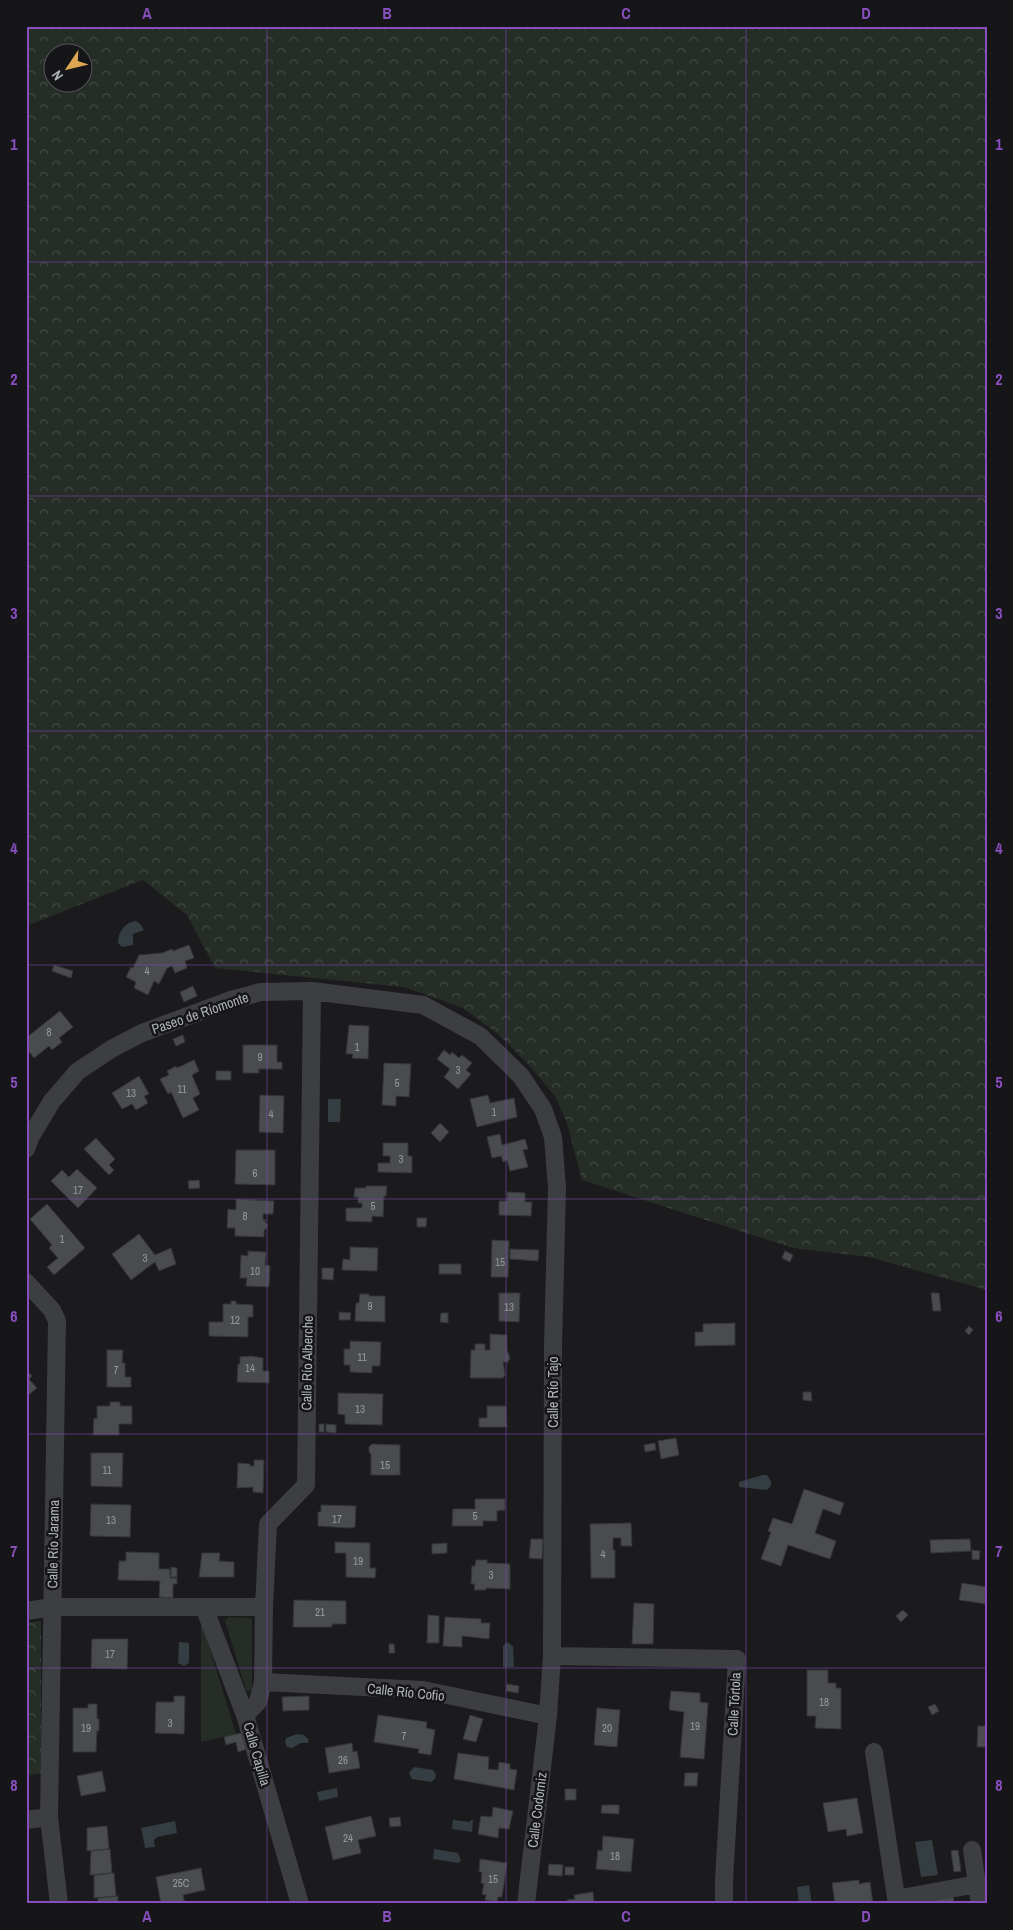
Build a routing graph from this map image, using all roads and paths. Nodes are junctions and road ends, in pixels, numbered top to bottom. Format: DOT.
graph roads {
  1 [pos="312,991"];
  2 [pos="521,1076"];
  3 [pos="26,1149"];
  4 [pos="26,1282"];
  5 [pos="52,1607"];
  6 [pos="204,1607"];
  7 [pos="264,1607"];
  8 [pos="26,1611"];
  9 [pos="552,1656"];
  10 [pos="263,1682"];
  11 [pos="246,1715"];
  12 [pos="548,1716"];
  13 [pos="874,1752"];
  14 [pos="49,1817"];
  15 [pos="26,1820"];
  16 [pos="972,1850"];
  17 [pos="977,1884"];
  18 [pos="897,1901"];
  19 [pos="59,1904"];
  20 [pos="300,1904"];
  21 [pos="526,1904"];
  22 [pos="724,1904"];
  23 [pos="980,1904"];
  1 -- 2 [label="street, Paseo de Ríomonte"];
  1 -- 3 [label="street, Paseo de Ríomonte"];
  1 -- 7 [label="street, Calle Río Alberche"];
  2 -- 9 [label="street, Calle Río Tajo"];
  4 -- 5 [label="street, Calle Río Jarama"];
  5 -- 6 [label="street"];
  5 -- 8 [label="street"];
  5 -- 14 [label="street, Calle Río Jarama"];
  6 -- 7 [label="street"];
  6 -- 11 [label="street, Calle Capilla"];
  7 -- 10 [label="street, Calle Río Alberche"];
  9 -- 12 [label="street, Calle Río Tajo"];
  9 -- 22 [label="street, Calle Tórtola"];
  10 -- 11 [label="street, Calle Río Alberche"];
  10 -- 12 [label="street, Calle Río Cofio"];
  11 -- 20 [label="street, Calle Capilla"];
  12 -- 21 [label="street, Calle Codorniz"];
  13 -- 18 [label="street"];
  14 -- 15 [label="street"];
  14 -- 19 [label="street, Calle Río Jarama"];
  16 -- 17 [label="street"];
  17 -- 18 [label="street"];
  17 -- 23 [label="street"];
}
